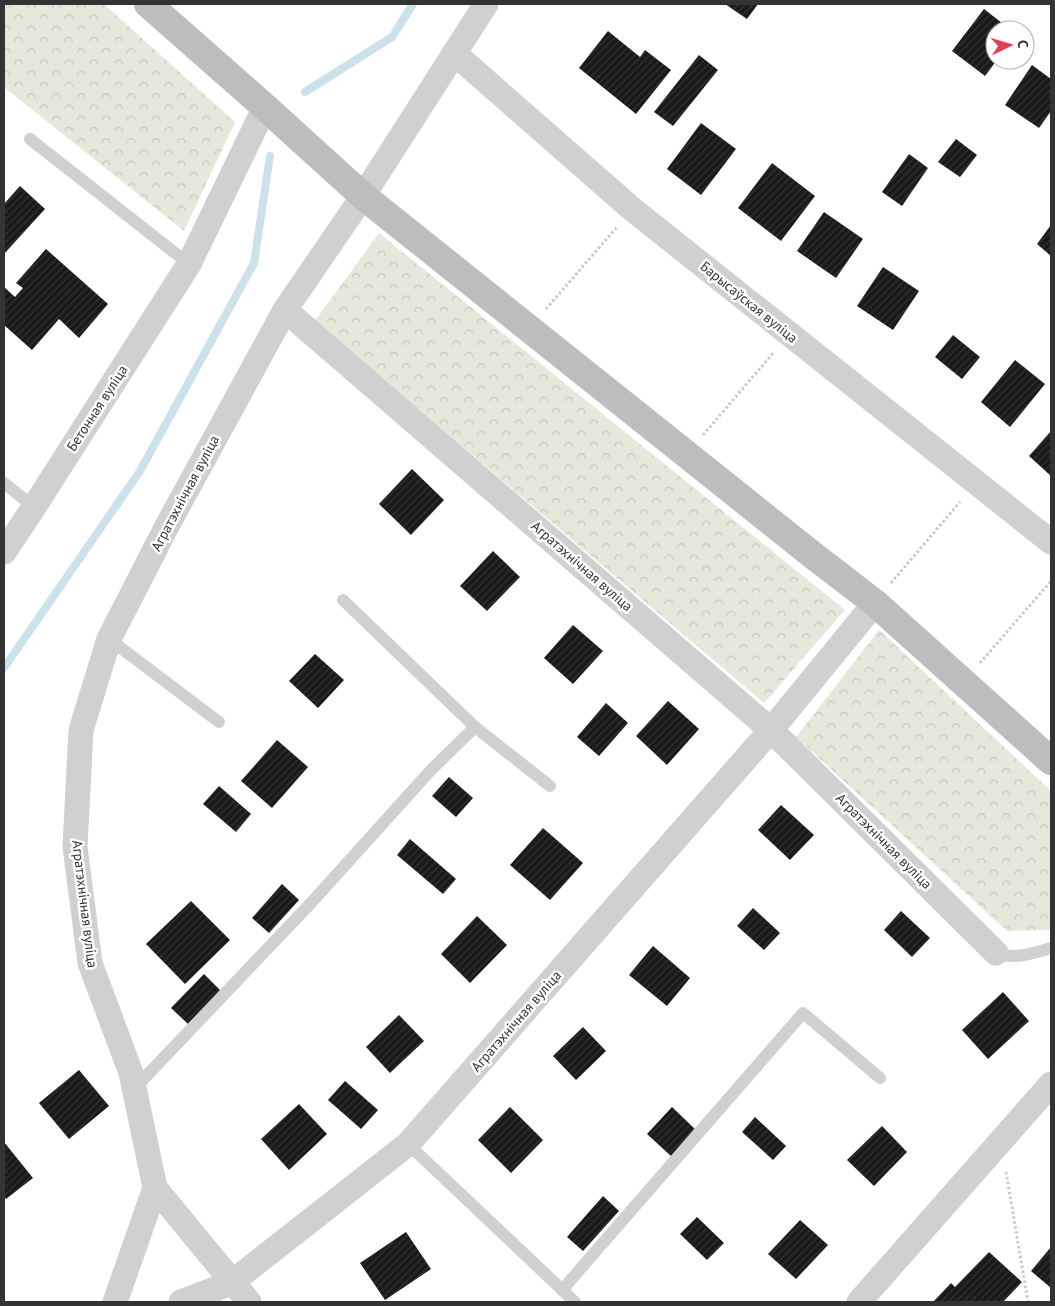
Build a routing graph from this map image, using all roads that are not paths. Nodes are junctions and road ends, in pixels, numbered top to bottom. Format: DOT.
graph roads {
  1 [pos="148,4"];
  2 [pos="486,4"];
  3 [pos="454,53"];
  4 [pos="265,107"];
  5 [pos="30,139"];
  6 [pos="363,196"];
  7 [pos="189,264"];
  8 [pos="285,310"];
  9 [pos="4,483"];
  10 [pos="34,506"];
  11 [pos="1051,542"];
  12 [pos="4,552"];
  13 [pos="343,600"];
  14 [pos="875,603"];
  15 [pos="109,639"];
  16 [pos="219,722"];
  17 [pos="476,727"];
  18 [pos="771,730"];
  19 [pos="1051,761"];
  20 [pos="550,786"];
  21 [pos="1051,948"];
  22 [pos="996,953"];
  23 [pos="880,1078"];
  24 [pos="1051,1084"];
  25 [pos="134,1089"];
  26 [pos="408,1144"];
  27 [pos="156,1188"];
  28 [pos="232,1282"];
  29 [pos="562,1290"];
  30 [pos="116,1302"];
  31 [pos="181,1302"];
  32 [pos="249,1302"];
  33 [pos="575,1302"];
  34 [pos="859,1302"];
  1 -- 4 [label="street"];
  2 -- 3 [label="street"];
  3 -- 6 [label="street"];
  3 -- 11 [label="street, Барысаўская вуліца"];
  4 -- 6 [label="street"];
  4 -- 7 [label="street, Бетонная вуліца"];
  5 -- 7 [label="lane"];
  6 -- 8 [label="street"];
  6 -- 14 [label="street"];
  7 -- 10 [label="street, Бетонная вуліца"];
  8 -- 15 [label="street, Агратэхнічная вуліца"];
  8 -- 18 [label="street, Агратэхнічная вуліца"];
  9 -- 10 [label="lane"];
  10 -- 12 [label="street, Бетонная вуліца"];
  13 -- 17 [label="lane"];
  14 -- 18 [label="street, Агратэхнічная вуліца"];
  14 -- 19 [label="street"];
  15 -- 16 [label="lane"];
  15 -- 25 [label="street, Агратэхнічная вуліца"];
  17 -- 20 [label="lane"];
  17 -- 25 [label="lane"];
  18 -- 22 [label="street, Агратэхнічная вуліца"];
  18 -- 26 [label="street, Агратэхнічная вуліца"];
  21 -- 22 [label="lane"];
  23 -- 29 [label="lane"];
  24 -- 34 [label="street"];
  25 -- 27 [label="street, Агратэхнічная вуліца"];
  26 -- 28 [label="street, Агратэхнічная вуліца"];
  26 -- 29 [label="lane"];
  27 -- 28 [label="street, Агратэхнічная вуліца"];
  27 -- 30 [label="street"];
  28 -- 31 [label="street"];
  28 -- 32 [label="street, Агратэхнічная вуліца"];
  29 -- 33 [label="lane"];
}
